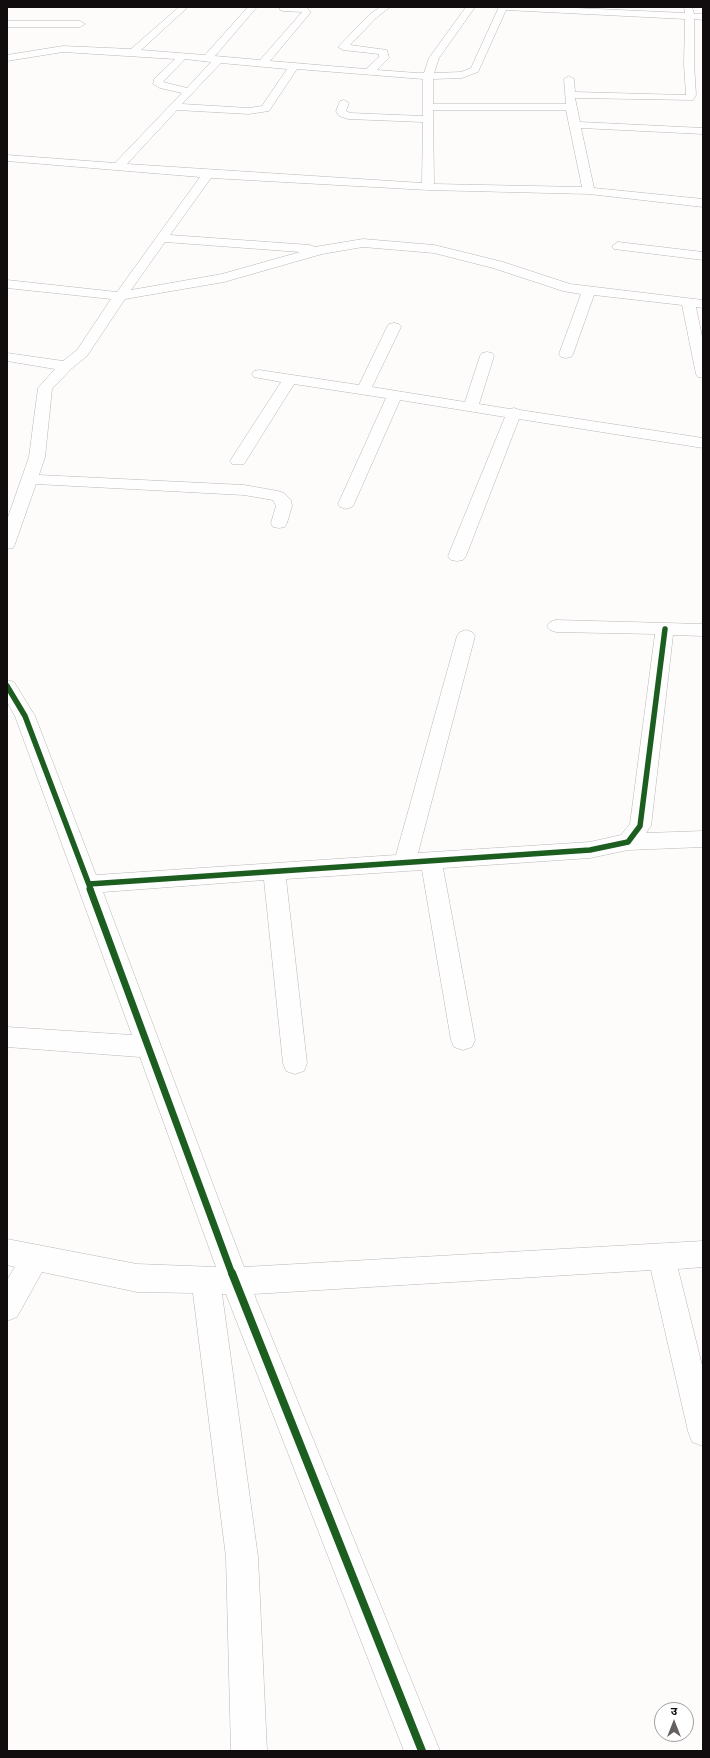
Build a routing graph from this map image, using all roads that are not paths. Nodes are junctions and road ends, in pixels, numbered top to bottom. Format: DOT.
graph roads {
  1 [pos="184,7"];
  2 [pos="253,7"];
  3 [pos="386,7"];
  4 [pos="471,7"];
  5 [pos="502,7"];
  6 [pos="283,8"];
  7 [pos="555,8"];
  8 [pos="619,10"];
  9 [pos="689,12"];
  10 [pos="703,17"];
  11 [pos="7,24"];
  12 [pos="17,24"];
  13 [pos="80,24"];
  14 [pos="23,37"];
  15 [pos="133,52"];
  16 [pos="182,57"];
  17 [pos="7,58"];
  18 [pos="207,59"];
  19 [pos="218,60"];
  20 [pos="263,63"];
  21 [pos="294,66"];
  22 [pos="368,72"];
  23 [pos="428,76"];
  24 [pos="569,79"];
  25 [pos="624,86"];
  26 [pos="189,91"];
  27 [pos="570,95"];
  28 [pos="624,97"];
  29 [pos="344,103"];
  30 [pos="174,107"];
  31 [pos="429,107"];
  32 [pos="571,107"];
  33 [pos="429,119"];
  34 [pos="575,125"];
  35 [pos="703,131"];
  36 [pos="7,158"];
  37 [pos="119,166"];
  38 [pos="208,174"];
  39 [pos="428,187"];
  40 [pos="590,191"];
  41 [pos="703,203"];
  42 [pos="162,238"];
  43 [pos="618,246"];
  44 [pos="320,250"];
  45 [pos="703,256"];
  46 [pos="7,284"];
  47 [pos="589,291"];
  48 [pos="120,296"];
  49 [pos="688,303"];
  50 [pos="703,304"];
  51 [pos="394,327"];
  52 [pos="566,354"];
  53 [pos="487,356"];
  54 [pos="7,357"];
  55 [pos="66,366"];
  56 [pos="259,374"];
  57 [pos="703,374"];
  58 [pos="290,379"];
  59 [pos="363,391"];
  60 [pos="395,395"];
  61 [pos="471,406"];
  62 [pos="514,412"];
  63 [pos="703,443"];
  64 [pos="238,461"];
  65 [pos="30,479"];
  66 [pos="346,504"];
  67 [pos="279,524"];
  68 [pos="7,544"];
  69 [pos="457,556"];
  70 [pos="556,626"];
  71 [pos="665,629"];
  72 [pos="703,630"];
  73 [pos="466,636"];
  74 [pos="7,686"];
  75 [pos="16,717"];
  76 [pos="703,839"];
  77 [pos="628,842"];
  78 [pos="430,861"];
  79 [pos="406,863"];
  80 [pos="274,872"];
  81 [pos="89,884"];
  82 [pos="7,1037"];
  83 [pos="463,1040"];
  84 [pos="149,1047"];
  85 [pos="295,1063"];
  86 [pos="7,1252"];
  87 [pos="703,1254"];
  88 [pos="35,1258"];
  89 [pos="662,1258"];
  90 [pos="220,1281"];
  91 [pos="7,1307"];
  92 [pos="703,1431"];
  93 [pos="249,1751"];
  94 [pos="422,1751"];
  1 -- 15 [label="street"];
  2 -- 18 [label="street"];
  3 -- 22 [label="street"];
  4 -- 23 [label="street"];
  5 -- 7 [label="street"];
  5 -- 23 [label="street"];
  6 -- 20 [label="street"];
  7 -- 8 [label="street"];
  8 -- 9 [label="street"];
  9 -- 10 [label="street"];
  9 -- 28 [label="street"];
  11 -- 12 [label="street"];
  12 -- 13 [label="street"];
  12 -- 14 [label="street"];
  15 -- 16 [label="street"];
  15 -- 17 [label="street"];
  16 -- 18 [label="street"];
  16 -- 26 [label="street"];
  18 -- 19 [label="street"];
  19 -- 20 [label="street"];
  19 -- 26 [label="street"];
  20 -- 21 [label="street"];
  21 -- 22 [label="street"];
  21 -- 30 [label="street"];
  22 -- 23 [label="street"];
  23 -- 31 [label="street"];
  24 -- 27 [label="street"];
  25 -- 28 [label="street"];
  26 -- 30 [label="street"];
  27 -- 28 [label="street"];
  27 -- 32 [label="street"];
  29 -- 33 [label="street"];
  30 -- 37 [label="street"];
  31 -- 32 [label="street"];
  31 -- 33 [label="street"];
  32 -- 34 [label="street"];
  33 -- 39 [label="street"];
  34 -- 35 [label="street"];
  34 -- 40 [label="street"];
  36 -- 37 [label="street"];
  37 -- 38 [label="street"];
  38 -- 39 [label="street"];
  38 -- 42 [label="street"];
  39 -- 40 [label="street"];
  40 -- 41 [label="street"];
  42 -- 44 [label="street"];
  42 -- 48 [label="street"];
  43 -- 45 [label="street"];
  44 -- 47 [label="street"];
  44 -- 48 [label="street"];
  46 -- 48 [label="street"];
  47 -- 49 [label="street"];
  47 -- 52 [label="street"];
  48 -- 55 [label="street"];
  49 -- 50 [label="street"];
  49 -- 57 [label="street"];
  51 -- 59 [label="street"];
  53 -- 61 [label="street"];
  54 -- 55 [label="street"];
  55 -- 65 [label="street"];
  56 -- 58 [label="street"];
  58 -- 59 [label="street"];
  58 -- 64 [label="street"];
  59 -- 60 [label="street"];
  60 -- 61 [label="street"];
  60 -- 66 [label="street"];
  61 -- 62 [label="street"];
  62 -- 63 [label="street"];
  62 -- 69 [label="street"];
  65 -- 67 [label="street"];
  65 -- 68 [label="street"];
  70 -- 71 [label="street"];
  71 -- 72 [label="street"];
  71 -- 77 [label="street"];
  73 -- 79 [label="street"];
  74 -- 75 [label="street"];
  75 -- 81 [label="street"];
  76 -- 77 [label="street"];
  77 -- 78 [label="street"];
  78 -- 79 [label="street"];
  78 -- 83 [label="street"];
  79 -- 80 [label="street"];
  80 -- 81 [label="street"];
  80 -- 85 [label="street"];
  81 -- 84 [label="street"];
  82 -- 84 [label="street"];
  84 -- 90 [label="street"];
  86 -- 88 [label="street"];
  87 -- 89 [label="street"];
  88 -- 90 [label="street"];
  88 -- 91 [label="street"];
  89 -- 90 [label="street"];
  89 -- 92 [label="street"];
  90 -- 93 [label="street"];
  90 -- 94 [label="street"];
}
